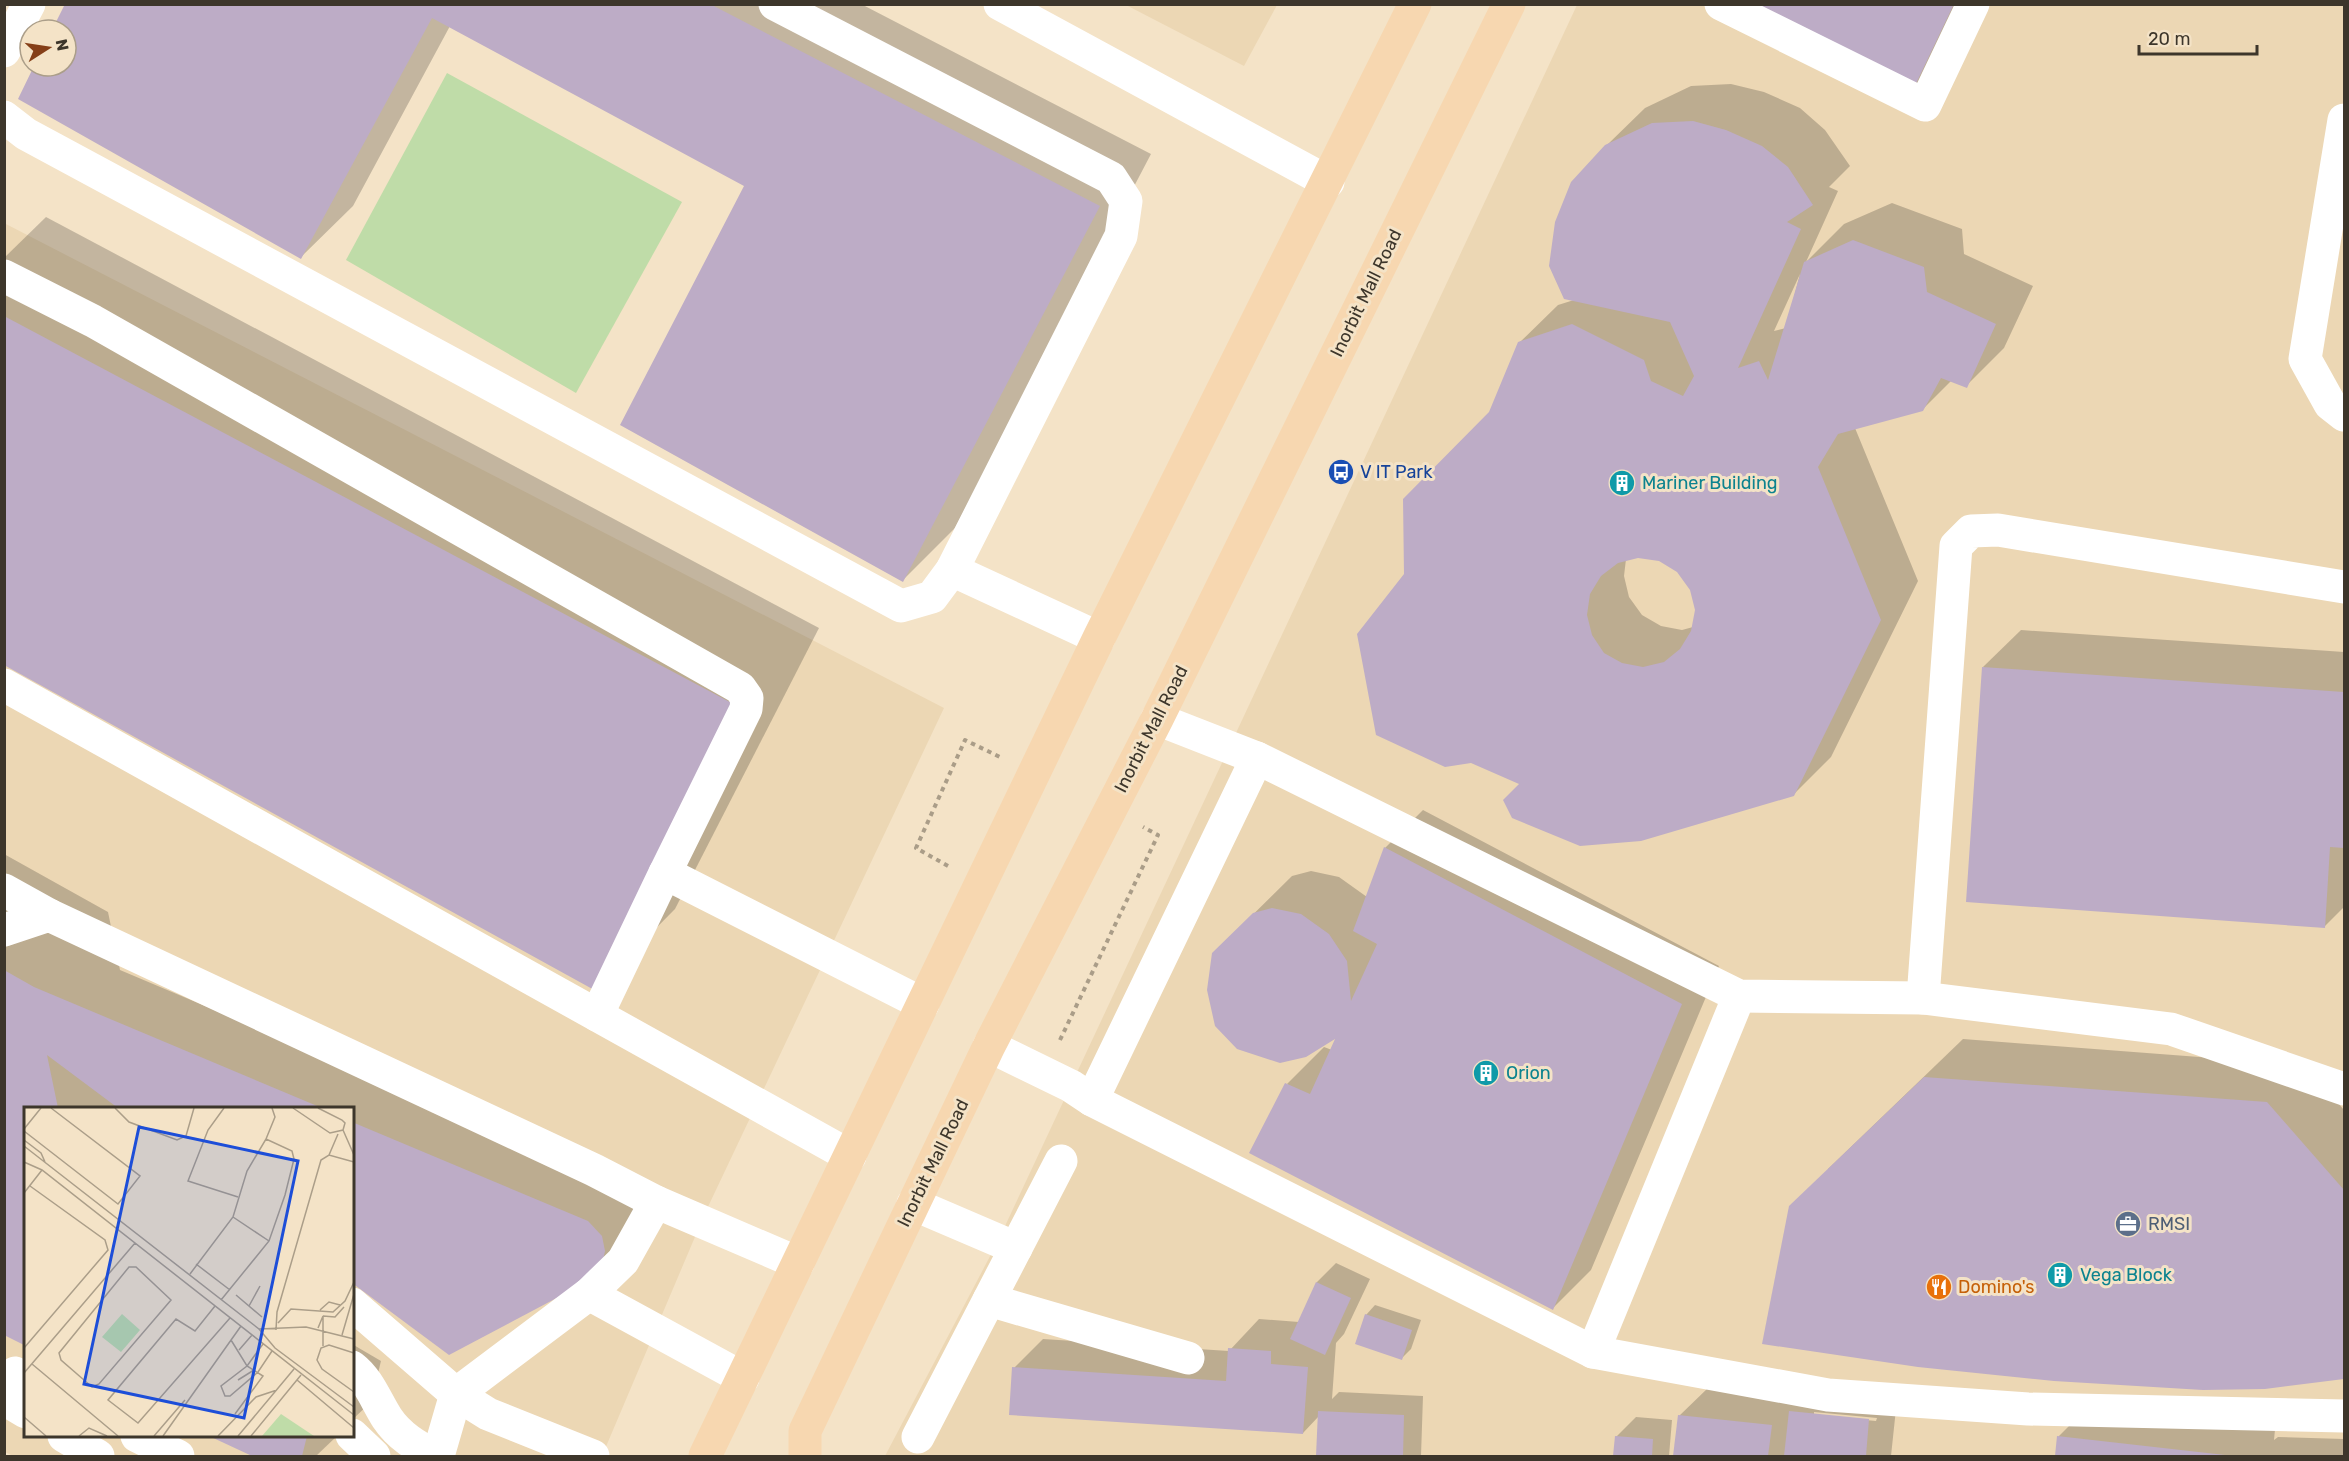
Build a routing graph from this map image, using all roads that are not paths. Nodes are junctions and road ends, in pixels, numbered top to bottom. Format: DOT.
graph roads {
  1 [pos="29,4"];
  2 [pos="775,4"];
  3 [pos="1000,4"];
  4 [pos="1415,4"];
  5 [pos="1509,4"];
  6 [pos="1721,4"];
  7 [pos="1973,4"];
  8 [pos="4,51"];
  9 [pos="4,117"];
  10 [pos="2344,120"];
  11 [pos="1328,182"];
  12 [pos="4,276"];
  13 [pos="2344,415"];
  14 [pos="952,570"];
  15 [pos="2344,587"];
  16 [pos="1099,638"];
  17 [pos="4,685"];
  18 [pos="1156,719"];
  19 [pos="1257,758"];
  20 [pos="665,873"];
  21 [pos="4,890"];
  22 [pos="49,915"];
  23 [pos="4,930"];
  24 [pos="1739,996"];
  25 [pos="1923,998"];
  26 [pos="923,1004"];
  27 [pos="597,1015"];
  28 [pos="989,1046"];
  29 [pos="2344,1089"];
  30 [pos="1092,1100"];
  31 [pos="850,1156"];
  32 [pos="1061,1161"];
  33 [pos="656,1202"];
  34 [pos="913,1203"];
  35 [pos="1016,1248"];
  36 [pos="798,1263"];
  37 [pos="589,1294"];
  38 [pos="989,1300"];
  39 [pos="354,1306"];
  40 [pos="1593,1352"];
  41 [pos="1188,1358"];
  42 [pos="354,1368"];
  43 [pos="743,1378"];
  44 [pos="15,1384"];
  45 [pos="456,1394"];
  46 [pos="24,1407"];
  47 [pos="2344,1416"];
  48 [pos="66,1437"];
  49 [pos="139,1437"];
  50 [pos="354,1437"];
  51 [pos="918,1437"];
  52 [pos="805,1444"];
  53 [pos="98,1456"];
  54 [pos="178,1456"];
  55 [pos="374,1456"];
  56 [pos="436,1456"];
  57 [pos="593,1456"];
  58 [pos="705,1456"];
  59 [pos="783,1456"];
  1 -- 8 [label="street"];
  2 -- 14 [label="street"];
  3 -- 11 [label="street"];
  4 -- 11 [label="main road"];
  5 -- 18 [label="main road, Inorbit Mall Road"];
  6 -- 7 [label="street"];
  9 -- 14 [label="street"];
  10 -- 13 [label="street"];
  11 -- 16 [label="main road"];
  12 -- 20 [label="street"];
  14 -- 16 [label="street"];
  15 -- 25 [label="street"];
  16 -- 26 [label="main road"];
  17 -- 27 [label="street"];
  18 -- 19 [label="street"];
  18 -- 28 [label="main road, Inorbit Mall Road"];
  19 -- 24 [label="street"];
  19 -- 30 [label="street"];
  20 -- 26 [label="street"];
  20 -- 27 [label="street"];
  21 -- 22 [label="street"];
  22 -- 23 [label="street"];
  22 -- 33 [label="street"];
  24 -- 25 [label="street"];
  24 -- 40 [label="street"];
  25 -- 29 [label="street"];
  26 -- 31 [label="main road"];
  27 -- 31 [label="street"];
  28 -- 30 [label="street"];
  28 -- 34 [label="main road, Inorbit Mall Road"];
  30 -- 40 [label="street"];
  31 -- 36 [label="main road"];
  32 -- 35 [label="street"];
  33 -- 36 [label="street"];
  33 -- 37 [label="street"];
  34 -- 35 [label="street"];
  34 -- 52 [label="main road, Inorbit Mall Road"];
  35 -- 38 [label="street"];
  36 -- 43 [label="main road"];
  37 -- 43 [label="street"];
  37 -- 45 [label="street"];
  38 -- 41 [label="street"];
  38 -- 51 [label="street"];
  39 -- 45 [label="street"];
  40 -- 47 [label="street"];
  42 -- 56 [label="street"];
  43 -- 58 [label="main road"];
  44 -- 46 [label="street"];
  45 -- 56 [label="street"];
  45 -- 57 [label="street"];
  48 -- 53 [label="street"];
  49 -- 54 [label="street"];
  50 -- 55 [label="street"];
  52 -- 59 [label="main road, Inorbit Mall Road"];
}
